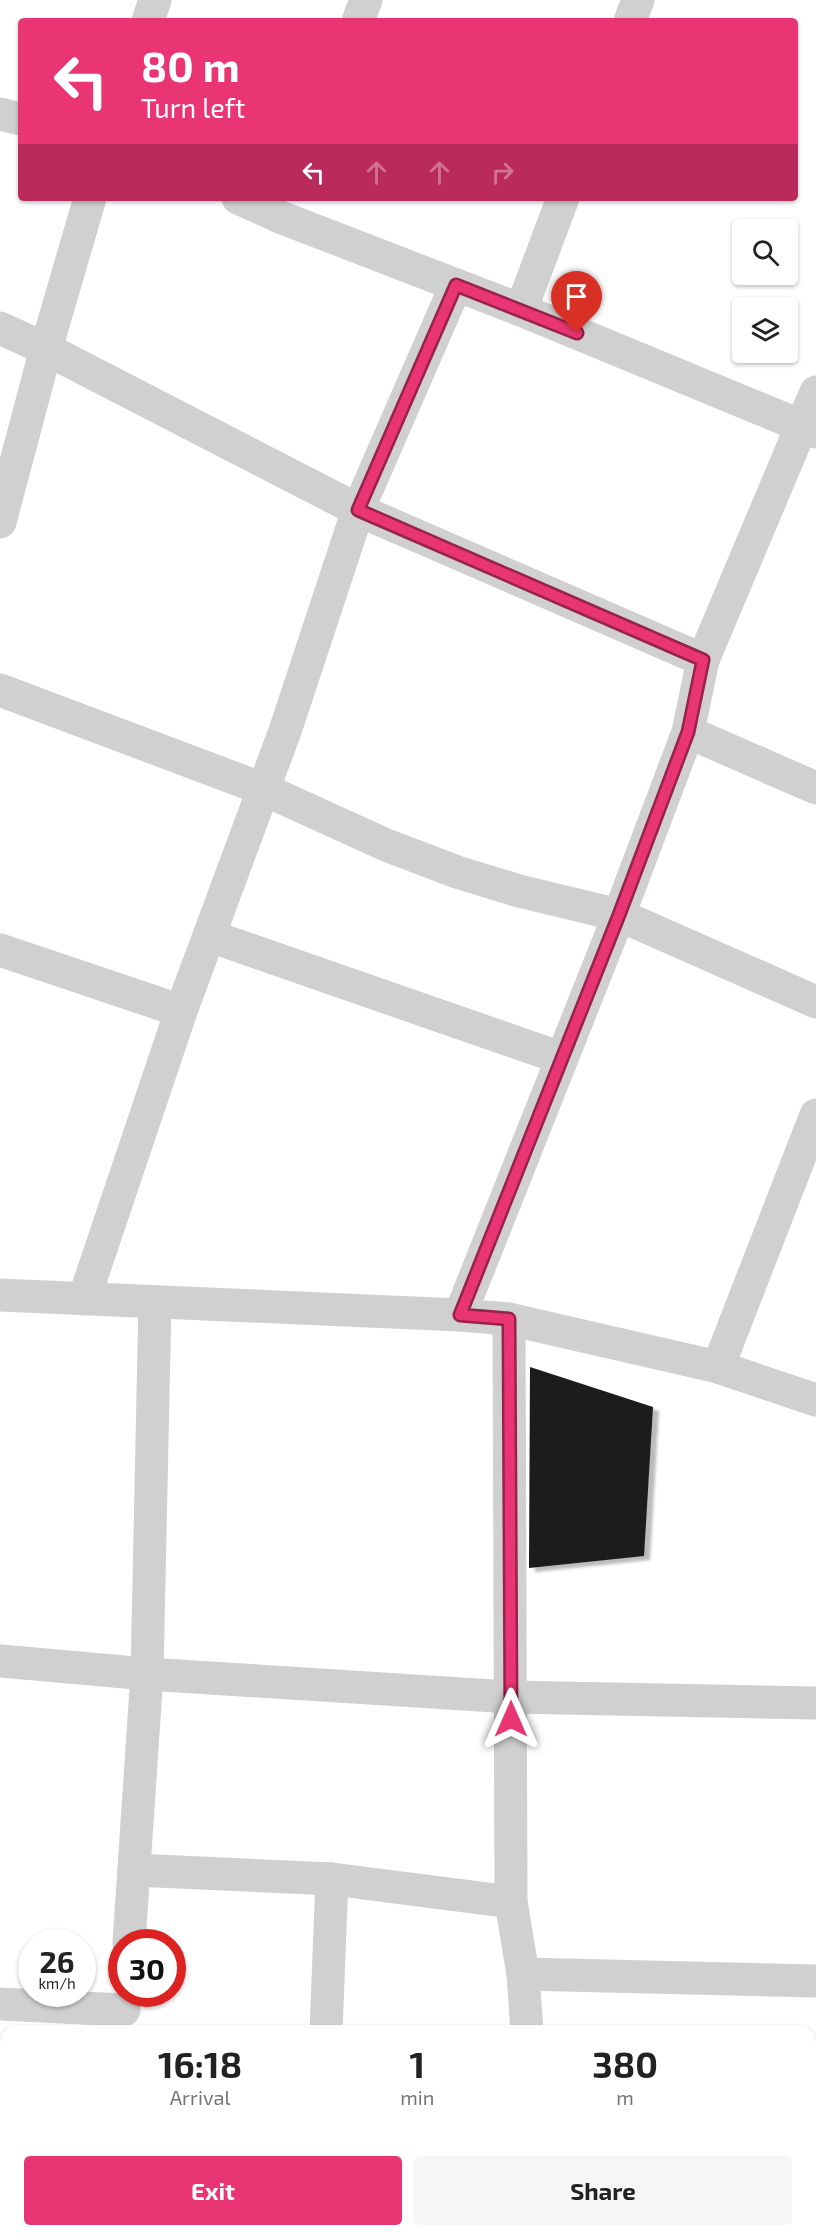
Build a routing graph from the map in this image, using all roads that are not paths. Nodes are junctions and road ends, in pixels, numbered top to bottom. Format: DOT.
graph roads {
  1 [pos="155,0"];
  2 [pos="366,0"];
  3 [pos="638,0"];
  4 [pos="149,18"];
  5 [pos="359,18"];
  6 [pos="631,18"];
  7 [pos="0,114"];
  8 [pos="18,118"];
  9 [pos="89,201"];
  10 [pos="253,201"];
  11 [pos="562,201"];
  12 [pos="284,207"];
  13 [pos="456,285"];
  14 [pos="521,310"];
  15 [pos="0,328"];
  16 [pos="46,349"];
  17 [pos="816,392"];
  18 [pos="809,430"];
  19 [pos="358,510"];
  20 [pos="0,522"];
  21 [pos="703,660"];
  22 [pos="0,690"];
  23 [pos="688,732"];
  24 [pos="816,788"];
  25 [pos="263,789"];
  26 [pos="619,915"];
  27 [pos="210,936"];
  28 [pos="0,950"];
  29 [pos="816,1002"];
  30 [pos="181,1011"];
  31 [pos="561,1058"];
  32 [pos="816,1115"];
  33 [pos="0,1295"];
  34 [pos="84,1299"];
  35 [pos="155,1302"];
  36 [pos="460,1315"];
  37 [pos="509,1319"];
  38 [pos="718,1367"];
  39 [pos="816,1401"];
  40 [pos="0,1661"];
  41 [pos="147,1674"];
  42 [pos="512,1697"];
  43 [pos="816,1703"];
  44 [pos="134,1870"];
  45 [pos="332,1879"];
  46 [pos="511,1902"];
  47 [pos="130,1929"];
  48 [pos="523,1974"];
  49 [pos="816,1981"];
  50 [pos="0,2004"];
  51 [pos="124,2012"];
  52 [pos="326,2025"];
  53 [pos="527,2025"];
  1 -- 4 [label="street"];
  2 -- 5 [label="street"];
  3 -- 6 [label="street"];
  7 -- 8 [label="street"];
  9 -- 16 [label="street"];
  10 -- 12 [label="street"];
  11 -- 14 [label="street"];
  12 -- 13 [label="street"];
  13 -- 14 [label="street"];
  13 -- 19 [label="street"];
  14 -- 18 [label="street"];
  15 -- 16 [label="street"];
  16 -- 19 [label="street"];
  16 -- 20 [label="street"];
  17 -- 18 [label="street"];
  18 -- 21 [label="street"];
  19 -- 21 [label="street"];
  19 -- 25 [label="street"];
  21 -- 23 [label="street"];
  22 -- 25 [label="street"];
  23 -- 24 [label="street"];
  23 -- 26 [label="street"];
  25 -- 26 [label="street"];
  25 -- 27 [label="street"];
  26 -- 29 [label="street"];
  26 -- 31 [label="street"];
  27 -- 30 [label="street"];
  27 -- 31 [label="street"];
  28 -- 30 [label="street"];
  30 -- 34 [label="street"];
  31 -- 36 [label="street"];
  32 -- 38 [label="street"];
  33 -- 34 [label="street"];
  34 -- 35 [label="street"];
  35 -- 36 [label="street"];
  35 -- 41 [label="street"];
  36 -- 37 [label="street"];
  37 -- 38 [label="street"];
  37 -- 42 [label="street"];
  38 -- 39 [label="street"];
  40 -- 41 [label="street"];
  41 -- 42 [label="street"];
  41 -- 44 [label="street"];
  42 -- 43 [label="street"];
  42 -- 46 [label="street"];
  44 -- 45 [label="street"];
  44 -- 47 [label="street"];
  45 -- 46 [label="street"];
  45 -- 52 [label="street"];
  46 -- 48 [label="street"];
  48 -- 49 [label="street"];
  48 -- 53 [label="street"];
  50 -- 51 [label="street"];
}
